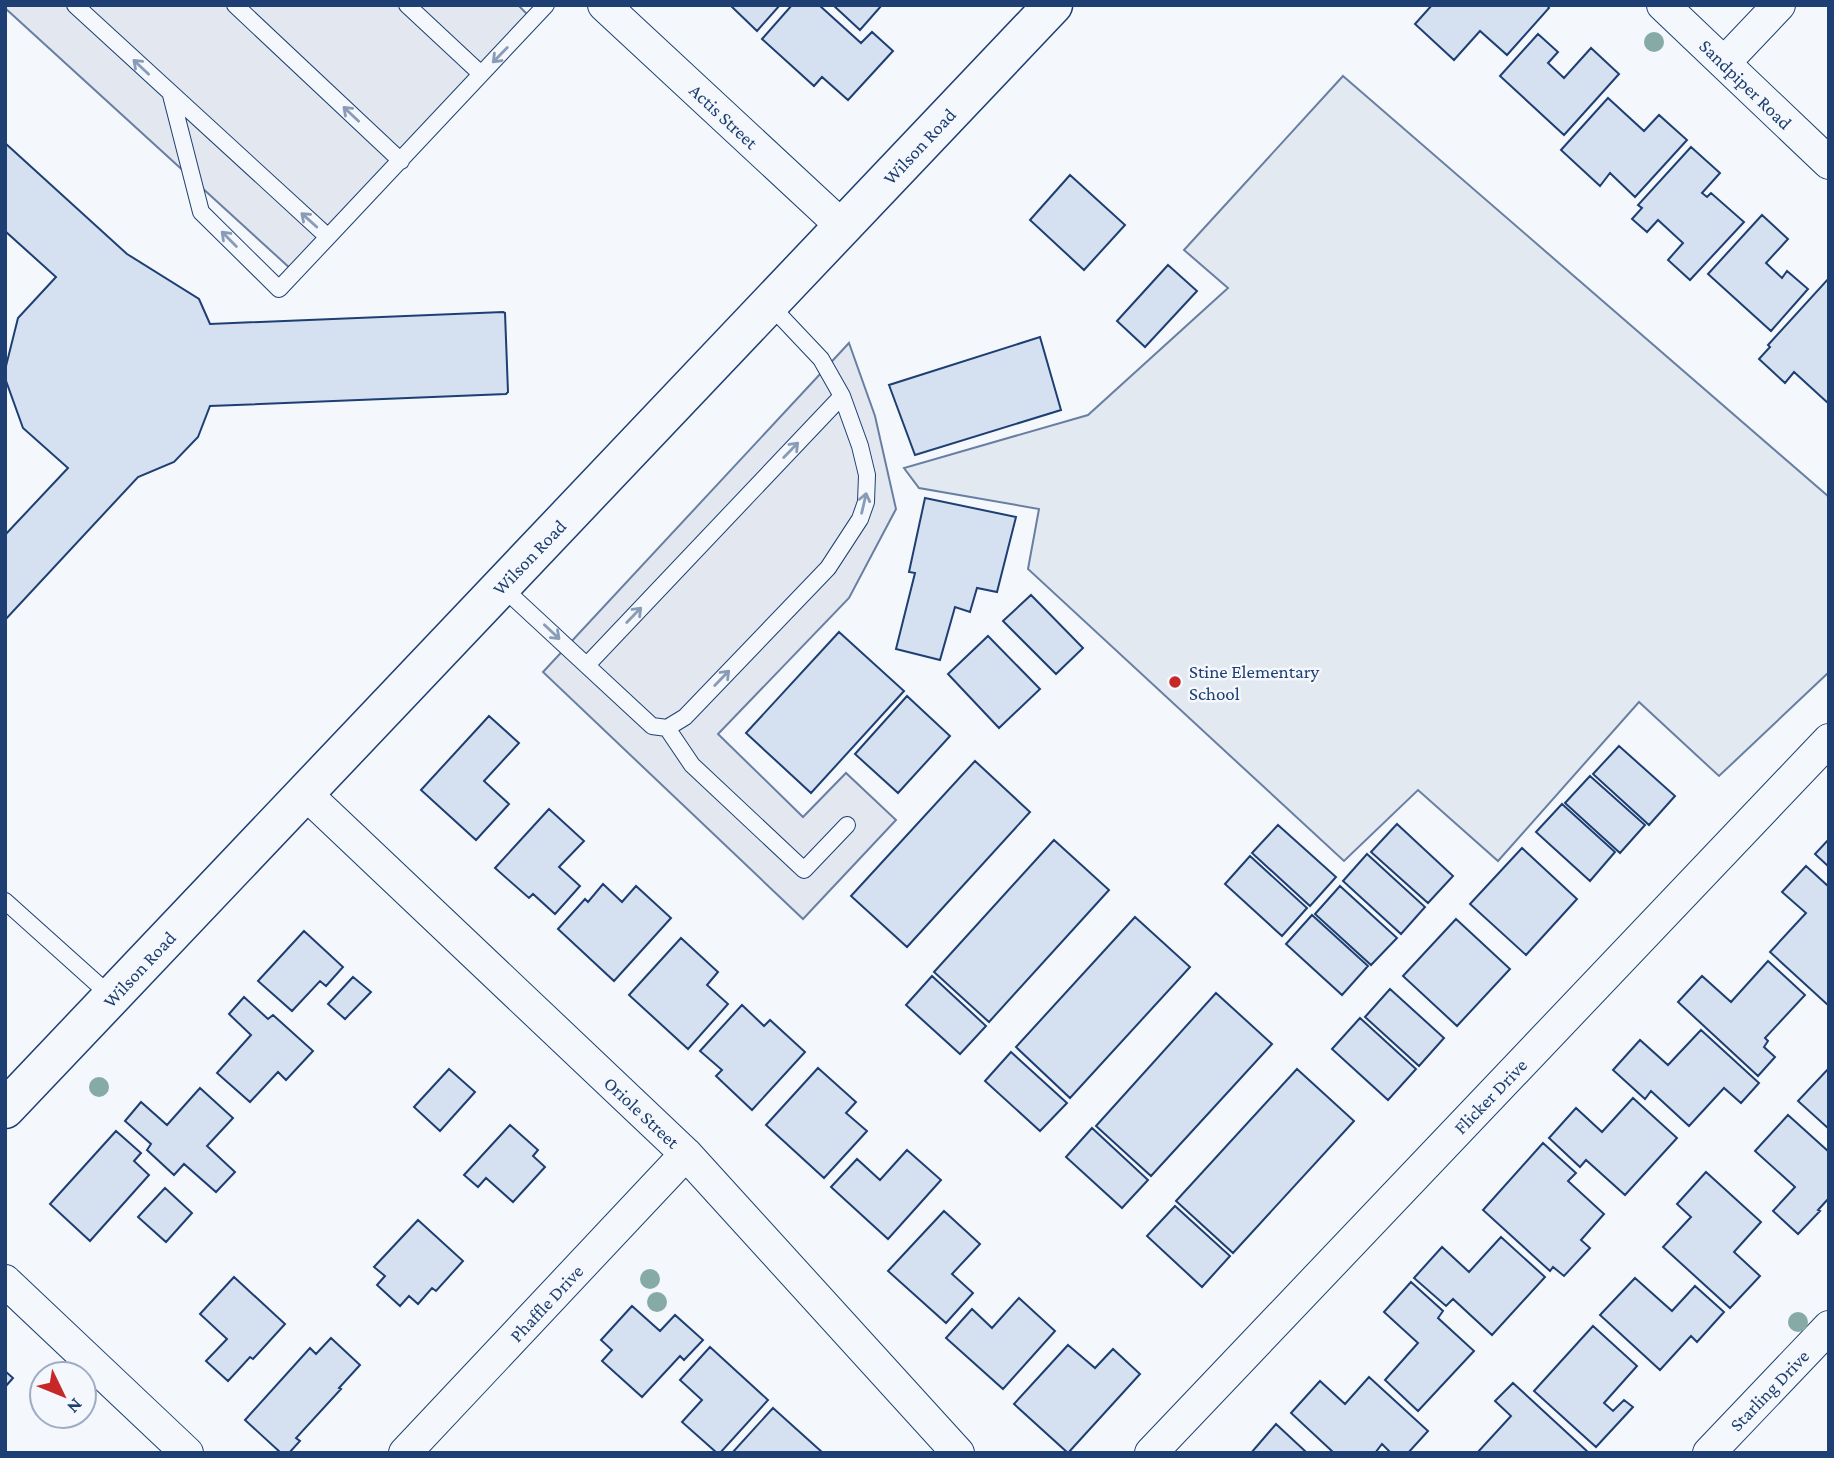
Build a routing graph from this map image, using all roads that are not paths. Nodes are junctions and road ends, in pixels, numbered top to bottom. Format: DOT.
graph roads {
  1 [pos="75,5"];
  2 [pos="235,5"];
  3 [pos="407,5"];
  4 [pos="546,5"];
  5 [pos="604,5"];
  6 [pos="1663,5"];
  7 [pos="1779,5"];
  8 [pos="1043,8"];
  9 [pos="1724,63"];
  10 [pos="481,74"];
  11 [pos="171,95"];
  12 [pos="401,160"];
  13 [pos="1829,163"];
  14 [pos="843,227"];
  15 [pos="328,237"];
  16 [pos="769,304"];
  17 [pos="842,396"];
  18 [pos="501,586"];
  19 [pos="587,665"];
  20 [pos="667,728"];
  21 [pos="1829,740"];
  22 [pos="305,793"];
  23 [pos="847,825"];
  24 [pos="5,901"];
  25 [pos="112,997"];
  26 [pos="5,1110"];
  27 [pos="687,1154"];
  28 [pos="5,1281"];
  29 [pos="1829,1327"];
  30 [pos="187,1453"];
  31 [pos="405,1453"];
  32 [pos="958,1453"];
  33 [pos="1151,1453"];
  34 [pos="1709,1453"];
  11 -- 1 [label="lane, one-way"];
  12 -- 2 [label="lane, one-way"];
  3 -- 10 [label="lane"];
  4 -- 10 [label="lane, one-way"];
  5 -- 14 [label="street, Actis Street"];
  6 -- 9 [label="street, Sandpiper Road"];
  7 -- 9 [label="street"];
  8 -- 14 [label="street, Wilson Road"];
  9 -- 13 [label="street, Sandpiper Road"];
  10 -- 12 [label="lane"];
  15 -- 11 [label="lane, one-way"];
  15 -- 11 [label="lane, one-way"];
  12 -- 15 [label="lane"];
  14 -- 16 [label="street, Wilson Road"];
  16 -- 17 [label="lane"];
  16 -- 18 [label="street, Wilson Road"];
  19 -- 17 [label="lane, one-way"];
  20 -- 17 [label="lane, one-way"];
  18 -- 19 [label="lane, one-way"];
  18 -- 22 [label="street, Wilson Road"];
  19 -- 20 [label="lane"];
  20 -- 23 [label="lane"];
  21 -- 33 [label="street, Flicker Drive"];
  22 -- 25 [label="street, Wilson Road"];
  22 -- 27 [label="street, Oriole Street"];
  24 -- 25 [label="lane"];
  25 -- 26 [label="street, Wilson Road"];
  27 -- 31 [label="street, Phaffle Drive"];
  27 -- 32 [label="street, Oriole Street"];
  28 -- 30 [label="street"];
  29 -- 34 [label="street, Starling Drive"];
}
